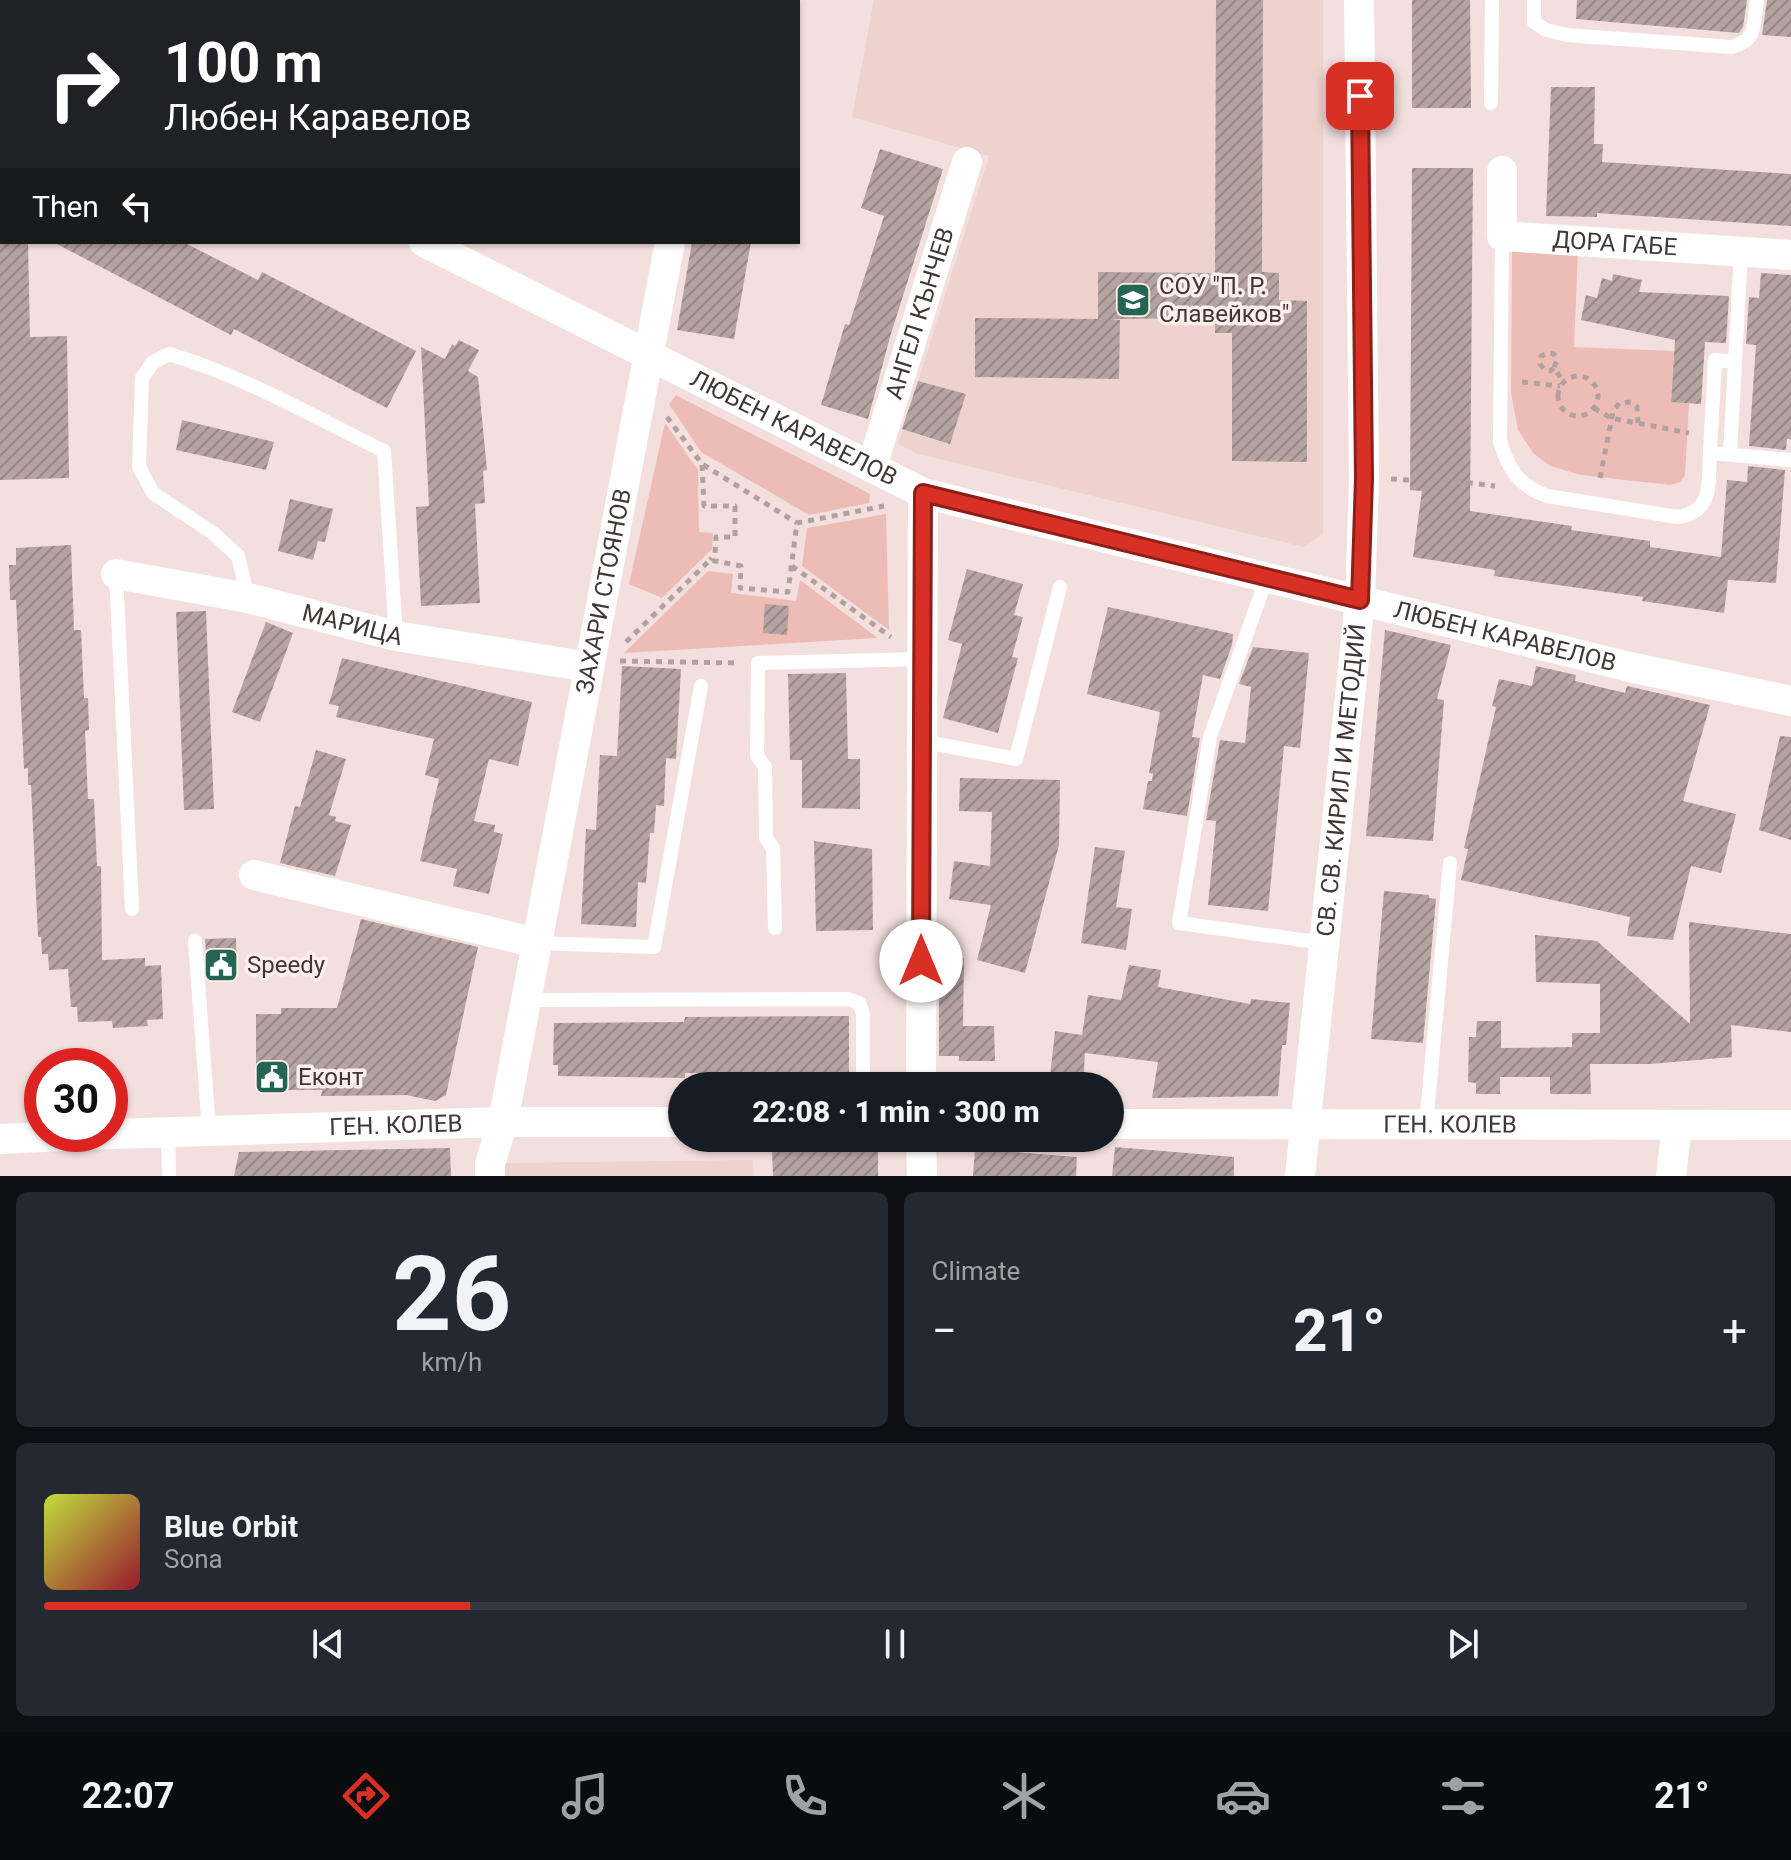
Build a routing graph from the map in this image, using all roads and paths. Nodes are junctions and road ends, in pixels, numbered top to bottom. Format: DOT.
graph roads {
  1 [pos="1359,0"];
  2 [pos="1492,0"];
  3 [pos="1534,0"];
  4 [pos="1757,0"];
  5 [pos="1491,103"];
  6 [pos="967,162"];
  7 [pos="1502,171"];
  8 [pos="1502,236"];
  9 [pos="427,244"];
  10 [pos="670,244"];
  11 [pos="1741,251"];
  12 [pos="1791,255"];
  13 [pos="1735,362"];
  14 [pos="1554,368"];
  15 [pos="646,371"];
  16 [pos="1501,380"];
  17 [pos="1562,384"];
  18 [pos="1594,408"];
  19 [pos="1611,418"];
  20 [pos="1638,423"];
  21 [pos="1709,437"];
  22 [pos="1710,453"];
  23 [pos="1730,454"];
  24 [pos="1791,460"];
  25 [pos="702,464"];
  26 [pos="872,466"];
  27 [pos="1600,478"];
  28 [pos="923,493"];
  29 [pos="797,523"];
  30 [pos="710,560"];
  31 [pos="791,566"];
  32 [pos="116,574"];
  33 [pos="1267,577"];
  34 [pos="1060,587"];
  35 [pos="248,598"];
  36 [pos="1360,600"];
  37 [pos="396,636"];
  38 [pos="623,645"];
  39 [pos="921,659"];
  40 [pos="758,663"];
  41 [pos="597,664"];
  42 [pos="701,686"];
  43 [pos="1791,701"];
  44 [pos="921,741"];
  45 [pos="1450,863"];
  46 [pos="254,875"];
  47 [pos="132,909"];
  48 [pos="775,928"];
  49 [pos="195,941"];
  50 [pos="537,943"];
  51 [pos="1324,943"];
  52 [pos="526,1000"];
  53 [pos="863,1072"];
  54 [pos="921,1072"];
  55 [pos="503,1122"];
  56 [pos="668,1122"];
  57 [pos="1124,1124"];
  58 [pos="1305,1125"];
  59 [pos="1426,1125"];
  60 [pos="1677,1125"];
  61 [pos="1791,1125"];
  62 [pos="209,1130"];
  63 [pos="168,1131"];
  64 [pos="128,1133"];
  65 [pos="24,1138"];
  66 [pos="0,1139"];
  67 [pos="921,1152"];
  68 [pos="169,1176"];
  69 [pos="490,1176"];
  70 [pos="922,1176"];
  71 [pos="1300,1176"];
  72 [pos="1671,1176"];
  1 -- 36 [label="street, СВ. СВ. КИРИЛ И МЕТОДИЙ"];
  2 -- 5 [label="lane"];
  3 -- 4 [label="lane"];
  6 -- 26 [label="street, АНГЕЛ КЪНЧЕВ"];
  7 -- 8 [label="street"];
  8 -- 11 [label="street, ДОРА ГАБЕ"];
  8 -- 16 [label="lane"];
  9 -- 15 [label="street, ЛЮБЕН КАРАВЕЛОВ"];
  10 -- 15 [label="street, ЗАХАРИ СТОЯНОВ"];
  11 -- 12 [label="street, ДОРА ГАБЕ"];
  11 -- 13 [label="lane"];
  13 -- 21 [label="lane"];
  13 -- 23 [label="lane"];
  14 -- 17 [label="path"];
  15 -- 25 [label="path"];
  15 -- 26 [label="street, ЛЮБЕН КАРАВЕЛОВ"];
  15 -- 41 [label="street, ЗАХАРИ СТОЯНОВ"];
  16 -- 17 [label="path"];
  16 -- 22 [label="lane"];
  17 -- 18 [label="path"];
  17 -- 18 [label="path"];
  18 -- 19 [label="path"];
  19 -- 20 [label="path"];
  19 -- 20 [label="path"];
  19 -- 27 [label="path"];
  20 -- 21 [label="path"];
  21 -- 22 [label="lane"];
  22 -- 23 [label="lane"];
  23 -- 24 [label="lane"];
  25 -- 29 [label="path"];
  25 -- 30 [label="path"];
  26 -- 28 [label="street, ЛЮБЕН КАРАВЕЛОВ"];
  28 -- 29 [label="path"];
  28 -- 33 [label="street, ЛЮБЕН КАРАВЕЛОВ"];
  28 -- 39 [label="street"];
  29 -- 31 [label="path"];
  30 -- 31 [label="path"];
  30 -- 38 [label="path"];
  31 -- 39 [label="path"];
  32 -- 35 [label="street, МАРИЦА"];
  32 -- 47 [label="lane"];
  33 -- 36 [label="street, ЛЮБЕН КАРАВЕЛОВ"];
  33 -- 51 [label="lane"];
  34 -- 44 [label="lane"];
  35 -- 37 [label="street, МАРИЦА"];
  35 -- 37 [label="lane"];
  36 -- 43 [label="street, ЛЮБЕН КАРАВЕЛОВ"];
  36 -- 51 [label="street, СВ. СВ. КИРИЛ И МЕТОДИЙ"];
  37 -- 41 [label="street, МАРИЦА"];
  39 -- 40 [label="lane"];
  39 -- 44 [label="street"];
  40 -- 41 [label="path"];
  40 -- 48 [label="lane"];
  41 -- 50 [label="street, ЗАХАРИ СТОЯНОВ"];
  42 -- 50 [label="lane"];
  44 -- 54 [label="street"];
  45 -- 59 [label="lane"];
  46 -- 50 [label="street"];
  49 -- 62 [label="lane"];
  50 -- 52 [label="street, ЗАХАРИ СТОЯНОВ"];
  51 -- 58 [label="street, СВ. СВ. КИРИЛ И МЕТОДИЙ"];
  52 -- 53 [label="lane"];
  52 -- 55 [label="street, ЗАХАРИ СТОЯНОВ"];
  55 -- 56 [label="street, ГЕН. КОЛЕВ"];
  55 -- 62 [label="street, ГЕН. КОЛЕВ"];
  55 -- 69 [label="street, ЗАХАРИ СТОЯНОВ"];
  57 -- 58 [label="street, ГЕН. КОЛЕВ"];
  58 -- 59 [label="street, ГЕН. КОЛЕВ"];
  58 -- 71 [label="street, СВ. СВ. КИРИЛ И МЕТОДИЙ"];
  59 -- 60 [label="street, ГЕН. КОЛЕВ"];
  60 -- 61 [label="street, ГЕН. КОЛЕВ"];
  60 -- 72 [label="street"];
  62 -- 63 [label="street, ГЕН. КОЛЕВ"];
  63 -- 64 [label="street, ГЕН. КОЛЕВ"];
  63 -- 68 [label="lane"];
  65 -- 66 [label="street, ГЕН. КОЛЕВ"];
  67 -- 70 [label="street"];
}
